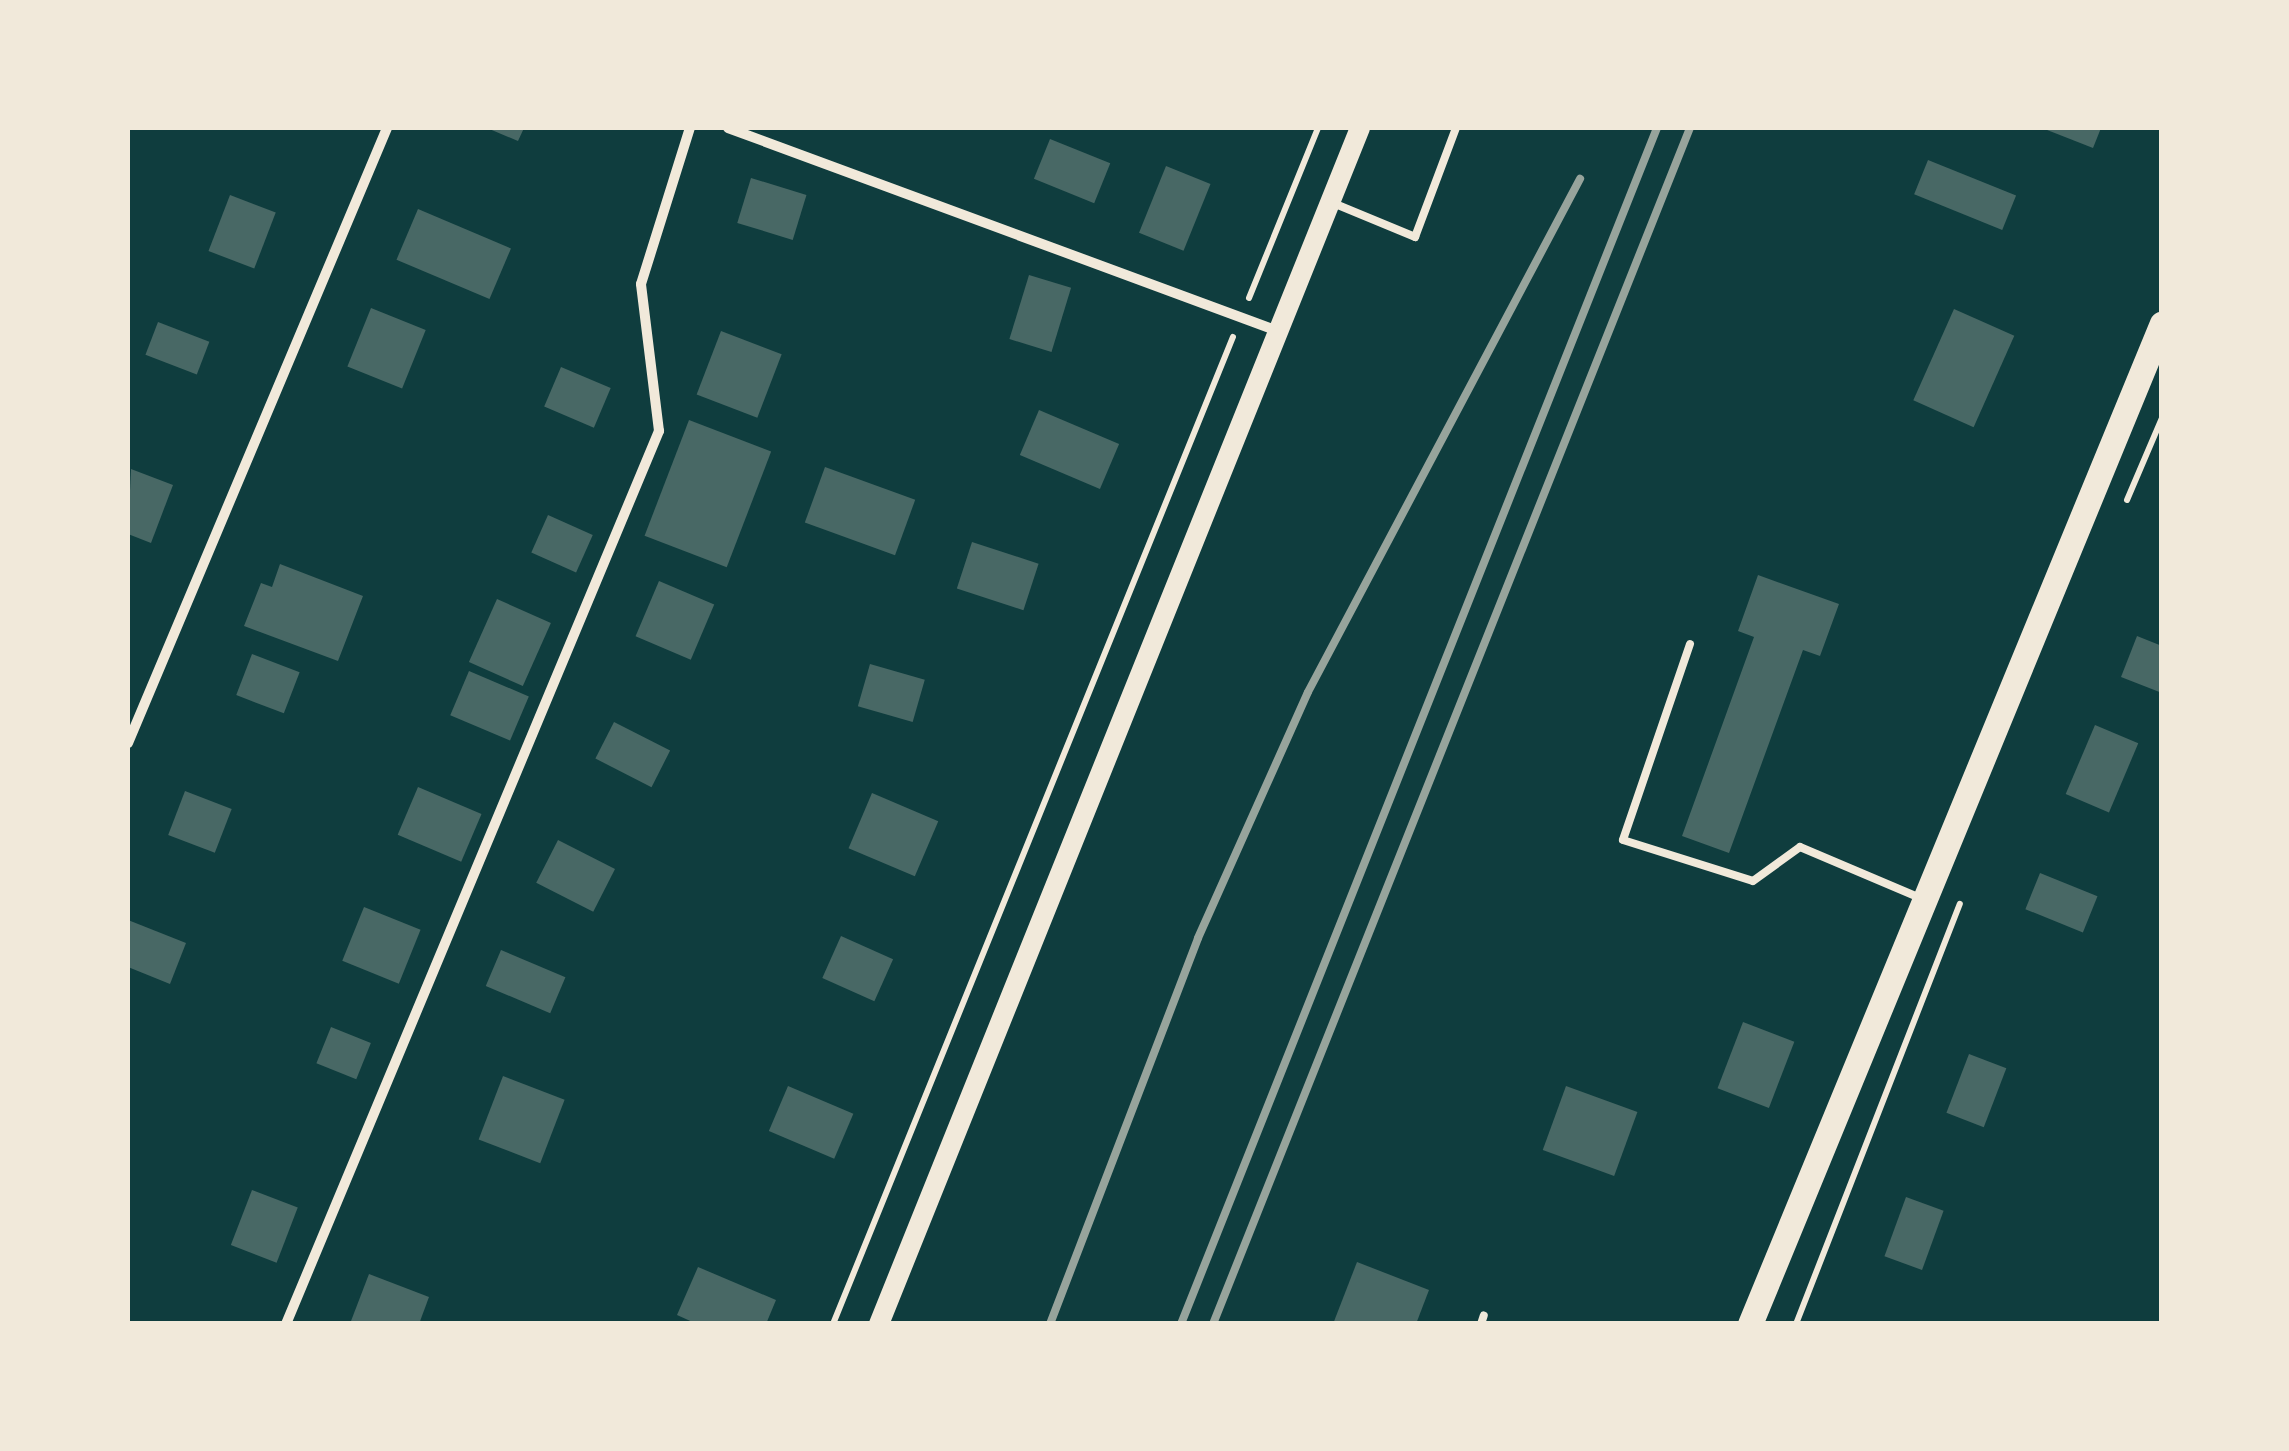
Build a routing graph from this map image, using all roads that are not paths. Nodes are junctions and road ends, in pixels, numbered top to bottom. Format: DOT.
graph roads {
  1 [pos="387,128"];
  2 [pos="690,128"];
  3 [pos="728,128"];
  4 [pos="1360,128"];
  5 [pos="1456,128"];
  6 [pos="1330,202"];
  7 [pos="2162,323"];
  8 [pos="1278,331"];
  9 [pos="1690,644"];
  10 [pos="128,743"];
  11 [pos="1924,899"];
  12 [pos="286,1324"];
  13 [pos="879,1324"];
  14 [pos="1750,1324"];
  1 -- 10 [label="street"];
  2 -- 12 [label="street"];
  3 -- 8 [label="street"];
  4 -- 6 [label="main road"];
  5 -- 6 [label="lane"];
  6 -- 8 [label="main road"];
  7 -- 11 [label="main road"];
  8 -- 13 [label="main road"];
  9 -- 11 [label="lane"];
  11 -- 14 [label="main road"];
}
